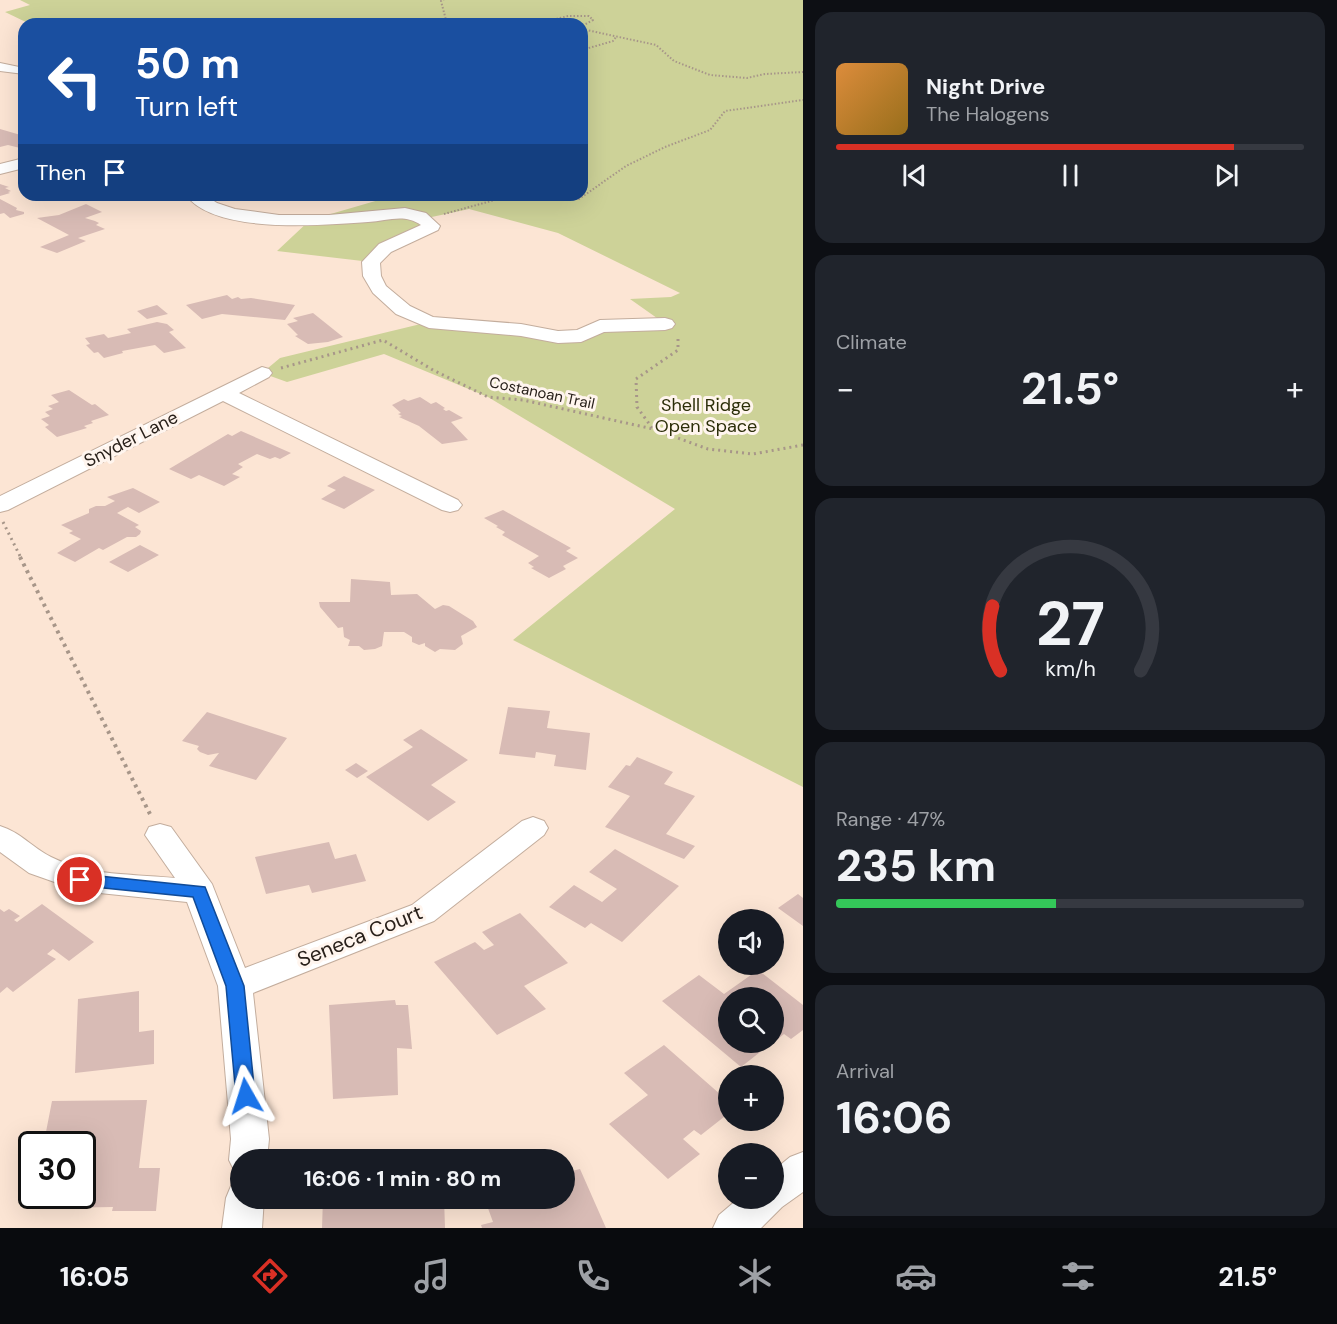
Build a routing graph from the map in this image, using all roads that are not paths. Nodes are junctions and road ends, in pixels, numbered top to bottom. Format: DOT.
graph roads {
  1 [pos="0,67"];
  2 [pos="18,70"];
  3 [pos="18,164"];
  4 [pos="0,169"];
  5 [pos="201,201"];
  6 [pos="665,324"];
  7 [pos="262,373"];
  8 [pos="223,393"];
  9 [pos="0,505"];
  10 [pos="450,505"];
  11 [pos="533,828"];
  12 [pos="160,835"];
  13 [pos="0,837"];
  14 [pos="199,892"];
  15 [pos="235,986"];
  16 [pos="249,1149"];
  17 [pos="803,1169"];
  18 [pos="784,1185"];
  19 [pos="244,1209"];
  20 [pos="755,1209"];
  21 [pos="242,1228"];
  22 [pos="733,1228"];
  1 -- 2 [label="street"];
  3 -- 4 [label="street"];
  5 -- 6 [label="street"];
  7 -- 8 [label="street, Snyder Lane"];
  8 -- 9 [label="street, Snyder Lane"];
  8 -- 10 [label="street"];
  11 -- 15 [label="street, Seneca Court"];
  12 -- 14 [label="street"];
  13 -- 14 [label="street"];
  14 -- 15 [label="street"];
  15 -- 16 [label="street"];
  17 -- 18 [label="street"];
  19 -- 21 [label="street"];
  20 -- 22 [label="street"];
}
